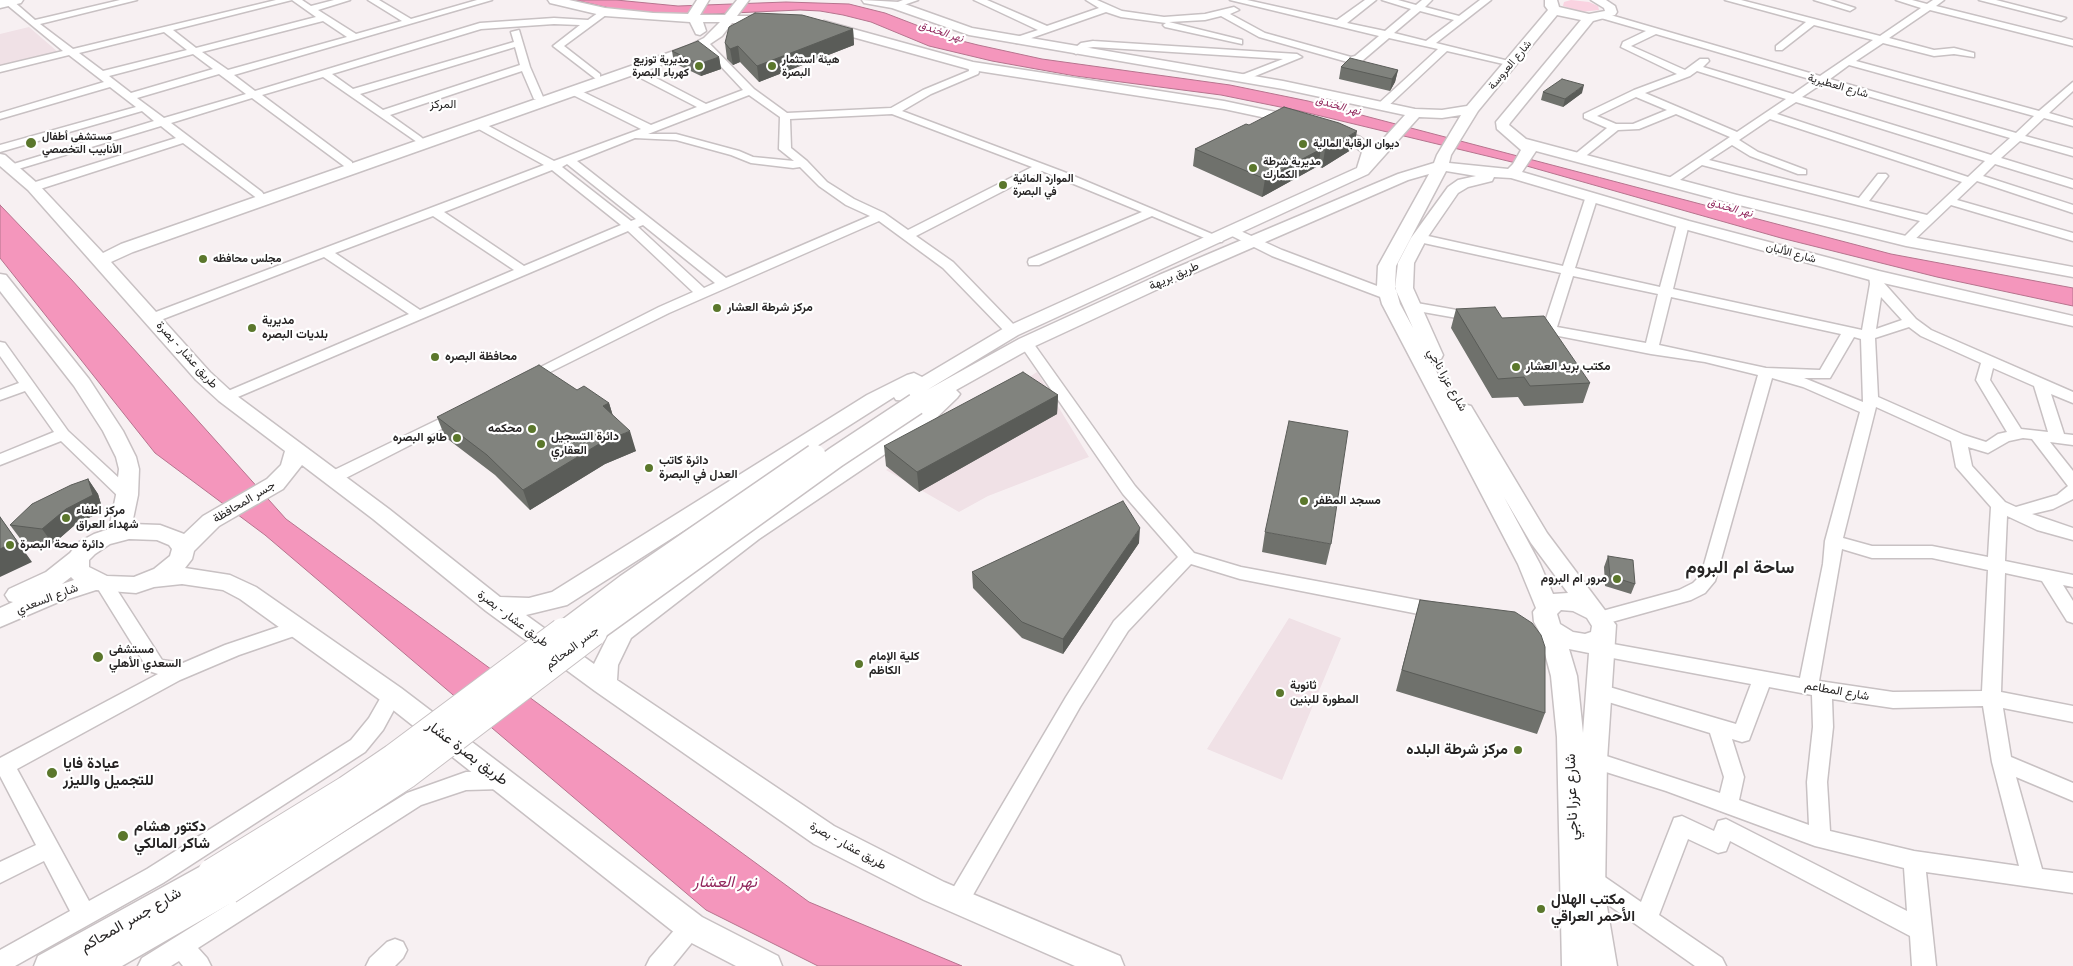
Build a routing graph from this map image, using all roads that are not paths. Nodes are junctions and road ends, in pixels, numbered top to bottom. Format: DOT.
graph roads {
  1 [pos="132,0"];
  2 [pos="288,0"];
  3 [pos="296,0"];
  4 [pos="345,0"];
  5 [pos="373,0"];
  6 [pos="448,0"];
  7 [pos="487,0"];
  8 [pos="554,0"];
  9 [pos="744,0"];
  10 [pos="868,0"];
  11 [pos="913,0"];
  12 [pos="979,0"];
  13 [pos="1092,0"];
  14 [pos="1235,0"];
  15 [pos="1258,0"];
  16 [pos="1371,0"];
  17 [pos="1387,0"];
  18 [pos="1428,0"];
  19 [pos="1486,0"];
  20 [pos="1730,0"];
  21 [pos="1819,0"];
  22 [pos="1901,0"];
  23 [pos="1940,0"];
  24 [pos="1984,0"];
  25 [pos="702,1"];
  26 [pos="1744,1"];
  27 [pos="9,2"];
  28 [pos="1248,4"];
  29 [pos="1553,5"];
  30 [pos="1604,5"];
  31 [pos="894,6"];
  32 [pos="461,7"];
  33 [pos="1929,7"];
  34 [pos="1418,8"];
  35 [pos="1850,8"];
  36 [pos="310,9"];
  37 [pos="1106,10"];
  38 [pos="605,12"];
  39 [pos="437,14"];
  40 [pos="1224,14"];
  41 [pos="695,17"];
  42 [pos="729,17"];
  43 [pos="324,18"];
  44 [pos="1139,18"];
  45 [pos="1589,18"];
  46 [pos="1462,19"];
  47 [pos="786,20"];
  48 [pos="410,22"];
  49 [pos="1812,22"];
  50 [pos="33,23"];
  51 [pos="512,23"];
  52 [pos="588,23"];
  53 [pos="810,23"];
  54 [pos="1340,23"];
  55 [pos="2053,24"];
  56 [pos="165,29"];
  57 [pos="470,29"];
  58 [pos="1047,30"];
  59 [pos="1655,31"];
  60 [pos="1386,34"];
  61 [pos="1262,35"];
  62 [pos="355,38"];
  63 [pos="1944,38"];
  64 [pos="1017,40"];
  65 [pos="1881,40"];
  66 [pos="1239,42"];
  67 [pos="519,43"];
  68 [pos="704,43"];
  69 [pos="1429,43"];
  70 [pos="2073,43"];
  71 [pos="1446,47"];
  72 [pos="1779,48"];
  73 [pos="1717,50"];
  74 [pos="195,51"];
  75 [pos="1076,51"];
  76 [pos="1212,51"];
  77 [pos="1316,51"];
  78 [pos="1948,51"];
  79 [pos="72,52"];
  80 [pos="1971,54"];
  81 [pos="1297,57"];
  82 [pos="1848,62"];
  83 [pos="1512,63"];
  84 [pos="972,66"];
  85 [pos="525,67"];
  86 [pos="1697,68"];
  87 [pos="0,69"];
  88 [pos="633,70"];
  89 [pos="223,72"];
  90 [pos="325,74"];
  91 [pos="1686,74"];
  92 [pos="100,76"];
  93 [pos="603,76"];
  94 [pos="1243,78"];
  95 [pos="1820,80"];
  96 [pos="111,83"];
  97 [pos="2073,86"];
  98 [pos="573,91"];
  99 [pos="750,92"];
  100 [pos="352,93"];
  101 [pos="1636,94"];
  102 [pos="254,95"];
  103 [pos="2068,96"];
  104 [pos="128,97"];
  105 [pos="538,97"];
  106 [pos="1794,98"];
  107 [pos="1382,106"];
  108 [pos="142,108"];
  109 [pos="706,108"];
  110 [pos="1675,110"];
  111 [pos="893,111"];
  112 [pos="382,114"];
  113 [pos="1469,115"];
  114 [pos="1769,115"];
  115 [pos="2041,115"];
  116 [pos="0,116"];
  117 [pos="784,116"];
  118 [pos="1412,117"];
  119 [pos="163,122"];
  120 [pos="475,122"];
  121 [pos="2073,123"];
  122 [pos="1615,127"];
  123 [pos="651,129"];
  124 [pos="630,137"];
  125 [pos="2018,137"];
  126 [pos="1735,138"];
  127 [pos="184,139"];
  128 [pos="417,139"];
  129 [pos="1526,147"];
  130 [pos="2073,153"];
  131 [pos="1578,157"];
  132 [pos="1994,159"];
  133 [pos="3,160"];
  134 [pos="569,160"];
  135 [pos="1442,160"];
  136 [pos="1698,161"];
  137 [pos="803,163"];
  138 [pos="348,164"];
  139 [pos="554,166"];
  140 [pos="1042,167"];
  141 [pos="1515,170"];
  142 [pos="1362,171"];
  143 [pos="1802,172"];
  144 [pos="1882,176"];
  145 [pos="1972,179"];
  146 [pos="1670,182"];
  147 [pos="2073,184"];
  148 [pos="33,187"];
  149 [pos="258,195"];
  150 [pos="1592,199"];
  151 [pos="1949,201"];
  152 [pos="1862,202"];
  153 [pos="2073,209"];
  154 [pos="436,212"];
  155 [pos="1152,212"];
  156 [pos="880,216"];
  157 [pos="1928,219"];
  158 [pos="644,220"];
  159 [pos="1682,224"];
  160 [pos="630,226"];
  161 [pos="1226,235"];
  162 [pos="907,236"];
  163 [pos="2073,237"];
  164 [pos="1419,238"];
  165 [pos="1906,241"];
  166 [pos="1252,242"];
  167 [pos="326,253"];
  168 [pos="96,255"];
  169 [pos="1034,262"];
  170 [pos="1568,270"];
  171 [pos="524,271"];
  172 [pos="2073,272"];
  173 [pos="0,280"];
  174 [pos="1877,280"];
  175 [pos="724,283"];
  176 [pos="1666,292"];
  177 [pos="702,294"];
  178 [pos="1388,295"];
  179 [pos="1411,306"];
  180 [pos="419,315"];
  181 [pos="153,318"];
  182 [pos="1490,320"];
  183 [pos="2073,321"];
  184 [pos="1911,322"];
  185 [pos="1519,325"];
  186 [pos="1549,330"];
  187 [pos="1012,331"];
  188 [pos="1848,334"];
  189 [pos="1868,336"];
  190 [pos="1026,344"];
  191 [pos="0,346"];
  192 [pos="1651,350"];
  193 [pos="1990,361"];
  194 [pos="961,370"];
  195 [pos="1766,372"];
  196 [pos="2040,383"];
  197 [pos="28,385"];
  198 [pos="516,386"];
  199 [pos="0,395"];
  200 [pos="226,397"];
  201 [pos="2073,398"];
  202 [pos="909,400"];
  203 [pos="1869,404"];
  204 [pos="472,408"];
  205 [pos="63,434"];
  206 [pos="2017,435"];
  207 [pos="2037,435"];
  208 [pos="1958,438"];
  209 [pos="2065,439"];
  210 [pos="295,451"];
  211 [pos="0,460"];
  212 [pos="332,478"];
  213 [pos="2073,482"];
  214 [pos="2073,490"];
  215 [pos="128,495"];
  216 [pos="2007,509"];
  217 [pos="119,533"];
  218 [pos="2073,534"];
  219 [pos="1834,541"];
  220 [pos="183,548"];
  221 [pos="1188,557"];
  222 [pos="78,559"];
  223 [pos="1832,564"];
  224 [pos="1997,564"];
  225 [pos="2047,575"];
  226 [pos="153,580"];
  227 [pos="2073,581"];
  228 [pos="100,583"];
  229 [pos="0,603"];
  230 [pos="494,605"];
  231 [pos="1456,613"];
  232 [pos="2073,616"];
  233 [pos="0,618"];
  234 [pos="1544,620"];
  235 [pos="296,628"];
  236 [pos="1600,629"];
  237 [pos="150,658"];
  238 [pos="185,670"];
  239 [pos="1763,678"];
  240 [pos="604,684"];
  241 [pos="1815,688"];
  242 [pos="1599,692"];
  243 [pos="392,696"];
  244 [pos="1991,698"];
  245 [pos="125,701"];
  246 [pos="2073,714"];
  247 [pos="1718,728"];
  248 [pos="1594,760"];
  249 [pos="2002,762"];
  250 [pos="3,766"];
  251 [pos="502,780"];
  252 [pos="2073,792"];
  253 [pos="1726,804"];
  254 [pos="1820,838"];
  255 [pos="48,849"];
  256 [pos="1914,861"];
  257 [pos="0,874"];
  258 [pos="2033,876"];
  259 [pos="1591,880"];
  260 [pos="220,882"];
  261 [pos="2073,883"];
  262 [pos="957,902"];
  263 [pos="84,915"];
  264 [pos="1646,919"];
  265 [pos="691,927"];
  266 [pos="1921,930"];
  267 [pos="181,947"];
  268 [pos="395,950"];
  269 [pos="0,962"];
  270 [pos="50,966"];
  271 [pos="93,966"];
  272 [pos="150,966"];
  273 [pos="199,966"];
  274 [pos="378,966"];
  275 [pos="658,966"];
  276 [pos="766,966"];
  277 [pos="1109,966"];
  278 [pos="1577,966"];
  279 [pos="1602,966"];
  280 [pos="1714,966"];
  281 [pos="1924,966"];
  1 -- 50 [label="street"];
  2 -- 56 [label="street"];
  3 -- 36 [label="street"];
  4 -- 36 [label="street"];
  5 -- 48 [label="street"];
  6 -- 32 [label="street"];
  7 -- 32 [label="street"];
  8 -- 38 [label="main road"];
  9 -- 42 [label="main road"];
  10 -- 31 [label="main road"];
  11 -- 31 [label="street"];
  12 -- 58 [label="street"];
  13 -- 37 [label="street"];
  14 -- 28 [label="street"];
  15 -- 28 [label="street"];
  16 -- 54 [label="street"];
  17 -- 34 [label="street"];
  18 -- 34 [label="street"];
  19 -- 46 [label="street"];
  20 -- 26 [label="street"];
  21 -- 35 [label="street"];
  22 -- 33 [label="street"];
  23 -- 33 [label="street"];
  24 -- 55 [label="street"];
  25 -- 41 [label="main road"];
  26 -- 49 [label="street"];
  27 -- 50 [label="street"];
  28 -- 40 [label="street"];
  28 -- 54 [label="street"];
  29 -- 45 [label="main road"];
  29 -- 83 [label="main road, شارع العروسة"];
  30 -- 45 [label="main road"];
  30 -- 59 [label="street, شارع العطيرية"];
  31 -- 64 [label="main road"];
  32 -- 39 [label="street"];
  33 -- 55 [label="street"];
  33 -- 65 [label="street"];
  34 -- 46 [label="street"];
  34 -- 60 [label="street"];
  36 -- 43 [label="street"];
  37 -- 44 [label="street"];
  37 -- 58 [label="street"];
  38 -- 41 [label="main road"];
  38 -- 52 [label="street"];
  39 -- 48 [label="street"];
  39 -- 57 [label="street"];
  40 -- 44 [label="street"];
  40 -- 61 [label="street"];
  41 -- 42 [label="main road"];
  41 -- 93 [label="main road"];
  42 -- 47 [label="main road"];
  42 -- 68 [label="main road"];
  43 -- 62 [label="street"];
  43 -- 74 [label="street"];
  44 -- 66 [label="street"];
  45 -- 129 [label="main road"];
  46 -- 69 [label="street"];
  48 -- 62 [label="street"];
  49 -- 65 [label="street"];
  49 -- 72 [label="street"];
  50 -- 79 [label="street"];
  51 -- 52 [label="street"];
  51 -- 57 [label="street"];
  51 -- 67 [label="street"];
  52 -- 93 [label="street"];
  53 -- 84 [label="main road"];
  54 -- 60 [label="street"];
  55 -- 70 [label="street"];
  56 -- 74 [label="street"];
  56 -- 79 [label="street"];
  57 -- 90 [label="street"];
  58 -- 64 [label="street"];
  59 -- 73 [label="street, شارع العطيرية"];
  59 -- 91 [label="street"];
  60 -- 69 [label="street"];
  60 -- 77 [label="street"];
  61 -- 66 [label="street"];
  61 -- 77 [label="street"];
  62 -- 89 [label="street"];
  63 -- 78 [label="street"];
  64 -- 75 [label="main road"];
  65 -- 78 [label="street"];
  65 -- 82 [label="street"];
  66 -- 76 [label="street"];
  67 -- 85 [label="street"];
  67 -- 100 [label="street"];
  68 -- 88 [label="main road"];
  68 -- 99 [label="street"];
  69 -- 71 [label="street"];
  71 -- 83 [label="street"];
  71 -- 107 [label="street"];
  73 -- 86 [label="street"];
  73 -- 95 [label="street, شارع العطيرية"];
  74 -- 89 [label="street"];
  74 -- 92 [label="street"];
  75 -- 76 [label="street"];
  75 -- 94 [label="main road"];
  76 -- 81 [label="street"];
  77 -- 81 [label="street"];
  78 -- 80 [label="street"];
  79 -- 87 [label="street"];
  79 -- 92 [label="street"];
  81 -- 94 [label="street"];
  82 -- 95 [label="street"];
  82 -- 115 [label="street"];
  83 -- 113 [label="main road, شارع العروسة"];
  84 -- 111 [label="street"];
  84 -- 142 [label="main road"];
  85 -- 105 [label="street"];
  85 -- 112 [label="street"];
  86 -- 91 [label="street"];
  86 -- 106 [label="street"];
  88 -- 93 [label="main road"];
  88 -- 109 [label="street"];
  89 -- 102 [label="street"];
  89 -- 104 [label="street"];
  90 -- 100 [label="street"];
  90 -- 102 [label="street"];
  91 -- 101 [label="street"];
  92 -- 96 [label="street"];
  93 -- 98 [label="main road"];
  93 -- 105 [label="main road"];
  94 -- 107 [label="main road"];
  95 -- 106 [label="street"];
  95 -- 125 [label="street, شارع العطيرية"];
  96 -- 104 [label="street"];
  96 -- 116 [label="street"];
  97 -- 103 [label="street"];
  98 -- 120 [label="main road"];
  98 -- 123 [label="street"];
  99 -- 109 [label="street"];
  99 -- 117 [label="street"];
  100 -- 112 [label="street"];
  101 -- 110 [label="street"];
  101 -- 122 [label="street"];
  102 -- 119 [label="street"];
  102 -- 138 [label="street"];
  103 -- 115 [label="street"];
  104 -- 108 [label="street"];
  105 -- 120 [label="main road"];
  106 -- 114 [label="street"];
  106 -- 132 [label="street"];
  107 -- 118 [label="main road"];
  108 -- 119 [label="street"];
  108 -- 133 [label="street"];
  109 -- 123 [label="street"];
  110 -- 122 [label="street"];
  110 -- 126 [label="street"];
  111 -- 117 [label="street"];
  111 -- 140 [label="street"];
  112 -- 128 [label="street"];
  113 -- 118 [label="main road"];
  113 -- 135 [label="main road, شارع العروسة"];
  114 -- 126 [label="street"];
  114 -- 145 [label="street"];
  115 -- 121 [label="street"];
  115 -- 125 [label="street"];
  117 -- 137 [label="street"];
  118 -- 142 [label="main road, طريق بريهة"];
  119 -- 127 [label="street"];
  119 -- 133 [label="street"];
  120 -- 128 [label="main road"];
  120 -- 139 [label="street"];
  120 -- 168 [label="main road"];
  122 -- 131 [label="street"];
  123 -- 124 [label="street"];
  124 -- 134 [label="street"];
  124 -- 137 [label="street"];
  125 -- 130 [label="street, شارع العطيرية"];
  125 -- 132 [label="street"];
  126 -- 136 [label="street"];
  126 -- 143 [label="street"];
  127 -- 148 [label="street"];
  127 -- 149 [label="street"];
  128 -- 138 [label="main road"];
  129 -- 131 [label="main road"];
  129 -- 141 [label="main road"];
  131 -- 146 [label="main road"];
  132 -- 145 [label="street"];
  132 -- 147 [label="street"];
  133 -- 148 [label="main road, طريق عشار - بصرة"];
  134 -- 139 [label="street"];
  134 -- 158 [label="street"];
  135 -- 141 [label="main road, شارع الألبان"];
  135 -- 166 [label="main road, طريق بريهة"];
  135 -- 178 [label="main road, شارع عزرا ناجي"];
  136 -- 146 [label="street"];
  136 -- 152 [label="street"];
  137 -- 156 [label="street"];
  138 -- 149 [label="main road"];
  139 -- 154 [label="street"];
  139 -- 160 [label="street"];
  140 -- 155 [label="street"];
  140 -- 162 [label="street"];
  141 -- 150 [label="main road, شارع الألبان"];
  141 -- 164 [label="main road, شارع عزرا ناجي"];
  142 -- 161 [label="main road, طريق بريهة"];
  144 -- 152 [label="street"];
  145 -- 151 [label="street"];
  145 -- 153 [label="street"];
  146 -- 165 [label="main road"];
  148 -- 168 [label="main road, طريق عشار - بصرة"];
  149 -- 168 [label="main road"];
  150 -- 159 [label="main road, شارع الألبان"];
  150 -- 170 [label="street"];
  151 -- 157 [label="street"];
  151 -- 163 [label="street"];
  152 -- 157 [label="street"];
  154 -- 167 [label="street"];
  154 -- 171 [label="street"];
  155 -- 161 [label="street"];
  155 -- 169 [label="street"];
  156 -- 162 [label="street"];
  156 -- 175 [label="street"];
  157 -- 165 [label="street"];
  158 -- 160 [label="street"];
  158 -- 175 [label="street"];
  159 -- 174 [label="main road, شارع الألبان"];
  159 -- 176 [label="street"];
  160 -- 171 [label="street"];
  160 -- 177 [label="street"];
  161 -- 166 [label="street"];
  161 -- 187 [label="main road, طريق بريهة"];
  162 -- 187 [label="street"];
  164 -- 170 [label="street"];
  164 -- 179 [label="main road, شارع عزرا ناجي"];
  165 -- 172 [label="main road"];
  166 -- 178 [label="street"];
  166 -- 190 [label="main road, طريق بريهة"];
  167 -- 180 [label="street"];
  167 -- 181 [label="street"];
  168 -- 181 [label="main road, طريق عشار - بصرة"];
  170 -- 176 [label="street"];
  170 -- 186 [label="street"];
  171 -- 180 [label="street"];
  173 -- 215 [label="main road"];
  174 -- 183 [label="main road, شارع الألبان"];
  174 -- 184 [label="street"];
  174 -- 189 [label="street"];
  175 -- 177 [label="street"];
  176 -- 188 [label="street"];
  176 -- 192 [label="street"];
  177 -- 198 [label="street"];
  178 -- 234 [label="main road, شارع عزرا ناجي"];
  179 -- 182 [label="street"];
  179 -- 236 [label="main road, شارع عزرا ناجي"];
  180 -- 200 [label="street"];
  181 -- 200 [label="main road, طريق عشار - بصرة"];
  184 -- 189 [label="street"];
  184 -- 193 [label="street"];
  185 -- 186 [label="street"];
  186 -- 192 [label="street"];
  187 -- 194 [label="main road, طريق بريهة"];
  188 -- 189 [label="street"];
  188 -- 195 [label="street"];
  189 -- 203 [label="street"];
  190 -- 194 [label="main road, طريق بريهة"];
  190 -- 221 [label="street"];
  191 -- 197 [label="street"];
  192 -- 195 [label="street"];
  193 -- 196 [label="street"];
  193 -- 206 [label="street"];
  194 -- 202 [label="main road, طريق بريهة"];
  194 -- 230 [label="main road"];
  194 -- 240 [label="main road"];
  195 -- 203 [label="street"];
  195 -- 236 [label="street"];
  196 -- 201 [label="street"];
  196 -- 209 [label="street"];
  197 -- 199 [label="street"];
  197 -- 205 [label="street"];
  200 -- 210 [label="main road, طريق عشار - بصرة"];
  202 -- 260 [label="main road, جسر المحاكم, bridge"];
  203 -- 208 [label="street"];
  203 -- 219 [label="street"];
  204 -- 212 [label="street"];
  205 -- 211 [label="street"];
  205 -- 215 [label="street"];
  206 -- 207 [label="street"];
  206 -- 208 [label="street"];
  207 -- 209 [label="street"];
  207 -- 213 [label="street"];
  208 -- 216 [label="street"];
  210 -- 212 [label="main road, طريق عشار - بصرة"];
  210 -- 220 [label="main road, جسر المحافظة"];
  212 -- 230 [label="main road, طريق عشار - بصرة"];
  214 -- 216 [label="street"];
  215 -- 217 [label="main road"];
  216 -- 218 [label="street"];
  216 -- 224 [label="street"];
  217 -- 220 [label="main road, شارع السعدي"];
  217 -- 222 [label="main road, شارع السعدي"];
  219 -- 223 [label="street"];
  219 -- 224 [label="street"];
  220 -- 226 [label="main road, جسر المحافظة"];
  221 -- 231 [label="street"];
  221 -- 262 [label="street"];
  222 -- 228 [label="main road"];
  222 -- 229 [label="main road, شارع السعدي"];
  223 -- 241 [label="street"];
  224 -- 225 [label="street"];
  224 -- 244 [label="street"];
  225 -- 227 [label="street"];
  225 -- 232 [label="street"];
  226 -- 228 [label="main road, شارع السعدي"];
  226 -- 235 [label="main road, طريق بصرة عشار"];
  228 -- 233 [label="main road, شارع السعدي"];
  228 -- 237 [label="street"];
  230 -- 240 [label="main road, طريق عشار - بصرة"];
  234 -- 236 [label="main road"];
  234 -- 236 [label="main road"];
  234 -- 278 [label="main road, شارع عزرا ناجي"];
  235 -- 238 [label="street"];
  235 -- 243 [label="main road, طريق بصرة عشار"];
  236 -- 239 [label="street, شارع المطاعم"];
  236 -- 242 [label="main road, شارع عزرا ناجي"];
  237 -- 238 [label="street"];
  237 -- 245 [label="street"];
  238 -- 245 [label="street"];
  239 -- 241 [label="street, شارع المطاعم"];
  239 -- 247 [label="street"];
  240 -- 262 [label="main road, طريق عشار - بصرة"];
  241 -- 244 [label="street, شارع المطاعم"];
  241 -- 254 [label="street"];
  242 -- 247 [label="street"];
  242 -- 248 [label="main road, شارع عزرا ناجي"];
  243 -- 251 [label="main road, طريق بصرة عشار"];
  243 -- 263 [label="street"];
  244 -- 246 [label="street, شارع المطاعم"];
  244 -- 249 [label="street"];
  245 -- 250 [label="street"];
  247 -- 253 [label="street"];
  248 -- 253 [label="street"];
  248 -- 259 [label="main road, شارع عزرا ناجي"];
  249 -- 252 [label="street"];
  249 -- 258 [label="street"];
  250 -- 255 [label="street"];
  251 -- 265 [label="main road, طريق بصرة عشار"];
  251 -- 267 [label="street"];
  253 -- 254 [label="street"];
  254 -- 256 [label="street"];
  255 -- 257 [label="street"];
  255 -- 263 [label="street"];
  256 -- 258 [label="street"];
  256 -- 266 [label="street"];
  258 -- 261 [label="street"];
  259 -- 264 [label="street"];
  259 -- 279 [label="main road, شارع عزرا ناجي"];
  260 -- 270 [label="main road, شارع جسر المحاكم"];
  260 -- 271 [label="main road"];
  262 -- 277 [label="main road, طريق عشار - بصرة"];
  263 -- 269 [label="street"];
  264 -- 266 [label="street"];
  264 -- 280 [label="street"];
  265 -- 275 [label="street"];
  265 -- 276 [label="main road, طريق بصرة عشار"];
  266 -- 281 [label="street"];
  267 -- 272 [label="street"];
  267 -- 273 [label="street"];
  268 -- 274 [label="street"];
}
